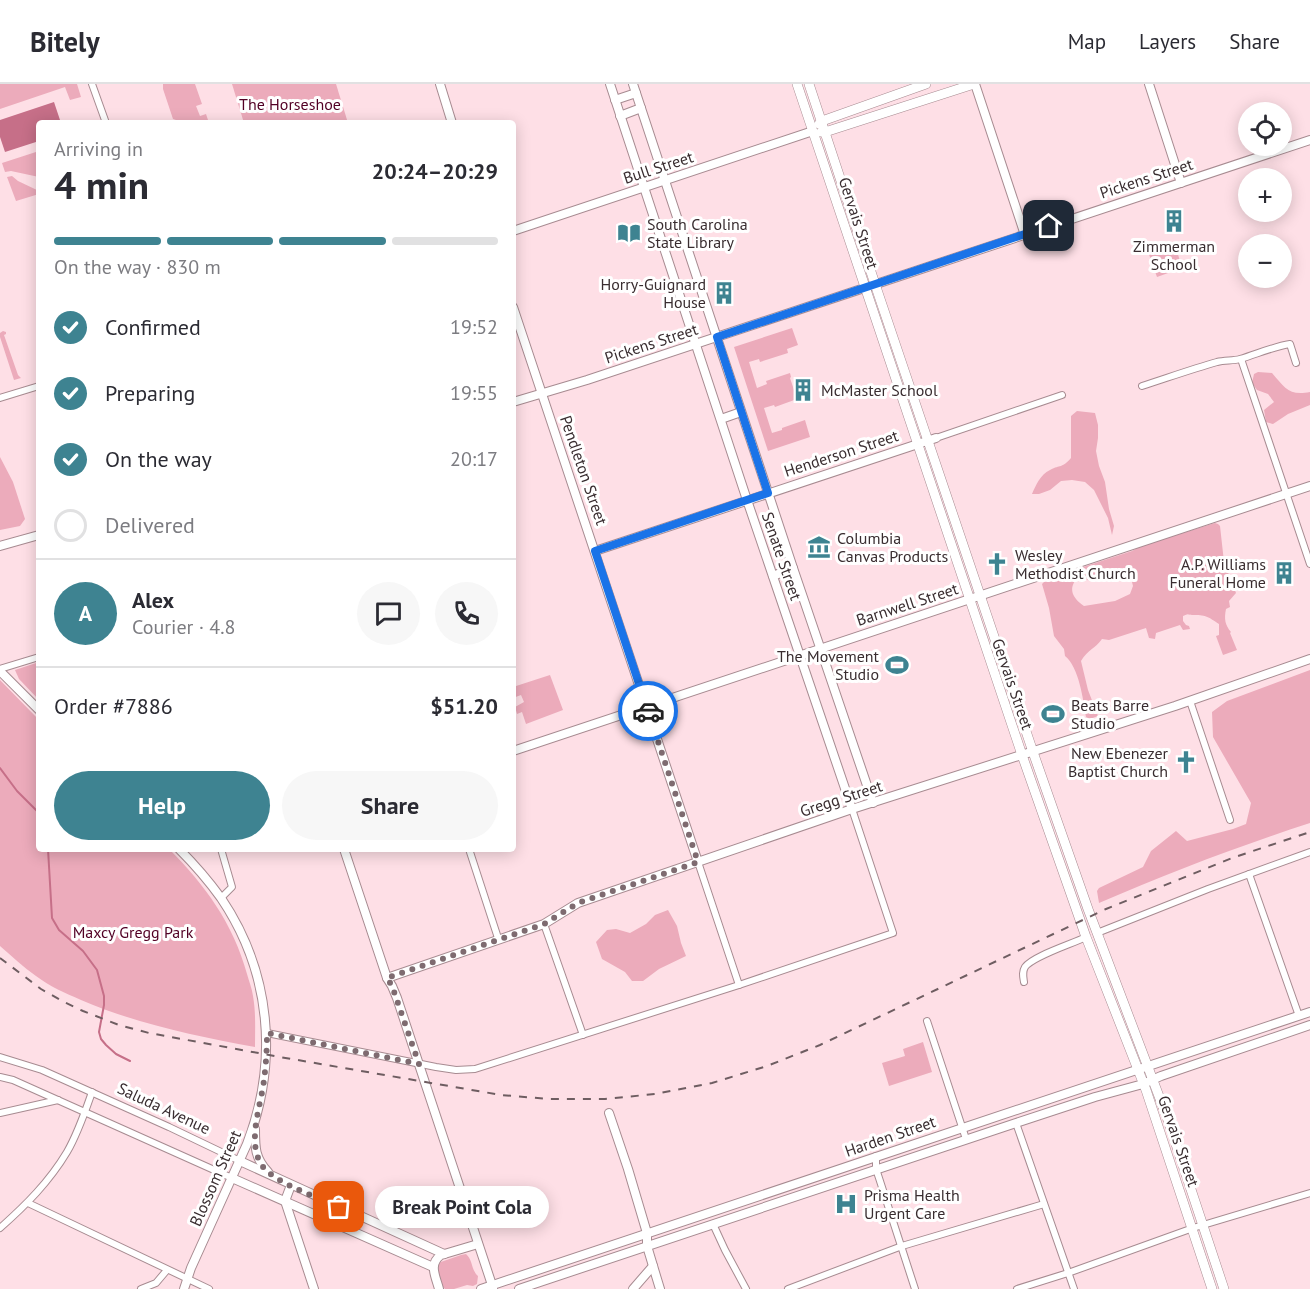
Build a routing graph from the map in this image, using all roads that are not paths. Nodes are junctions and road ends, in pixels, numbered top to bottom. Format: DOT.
graph roads {
  1 [pos="440,84"];
  2 [pos="610,84"];
  3 [pos="797,84"];
  4 [pos="809,84"];
  5 [pos="926,84"];
  6 [pos="975,84"];
  7 [pos="1149,84"];
  8 [pos="93,85"];
  9 [pos="635,89"];
  10 [pos="615,100"];
  11 [pos="641,108"];
  12 [pos="620,116"];
  13 [pos="105,120"];
  14 [pos="451,120"];
  15 [pos="822,122"];
  16 [pos="813,131"];
  17 [pos="825,132"];
  18 [pos="1310,140"];
  19 [pos="665,180"];
  20 [pos="1180,183"];
  21 [pos="645,187"];
  22 [pos="516,230"];
  23 [pos="1025,235"];
  24 [pos="875,284"];
  25 [pos="865,288"];
  26 [pos="516,316"];
  27 [pos="717,337"];
  28 [pos="696,344"];
  29 [pos="1241,358"];
  30 [pos="1296,363"];
  31 [pos="1142,386"];
  32 [pos="36,387"];
  33 [pos="542,394"];
  34 [pos="1062,394"];
  35 [pos="0,398"];
  36 [pos="516,401"];
  37 [pos="741,412"];
  38 [pos="721,419"];
  39 [pos="932,439"];
  40 [pos="917,444"];
  41 [pos="1310,486"];
  42 [pos="768,493"];
  43 [pos="1287,494"];
  44 [pos="747,500"];
  45 [pos="36,535"];
  46 [pos="0,546"];
  47 [pos="595,551"];
  48 [pos="1310,564"];
  49 [pos="793,568"];
  50 [pos="773,576"];
  51 [pos="980,596"];
  52 [pos="968,600"];
  53 [pos="821,648"];
  54 [pos="799,656"];
  55 [pos="36,658"];
  56 [pos="1310,659"];
  57 [pos="0,670"];
  58 [pos="1190,701"];
  59 [pos="36,707"];
  60 [pos="647,707"];
  61 [pos="516,750"];
  62 [pos="1033,752"];
  63 [pos="1022,755"];
  64 [pos="873,803"];
  65 [pos="852,809"];
  66 [pos="1230,820"];
  67 [pos="181,852"];
  68 [pos="222,852"];
  69 [pos="345,852"];
  70 [pos="470,852"];
  71 [pos="1310,852"];
  72 [pos="698,862"];
  73 [pos="1249,874"];
  74 [pos="221,898"];
  75 [pos="544,924"];
  76 [pos="1097,933"];
  77 [pos="1086,937"];
  78 [pos="498,939"];
  79 [pos="387,978"];
  80 [pos="1024,982"];
  81 [pos="739,984"];
  82 [pos="1310,1012"];
  83 [pos="1299,1017"];
  84 [pos="927,1021"];
  85 [pos="1310,1025"];
  86 [pos="267,1033"];
  87 [pos="583,1035"];
  88 [pos="0,1057"];
  89 [pos="419,1064"];
  90 [pos="1148,1067"];
  91 [pos="1137,1070"];
  92 [pos="0,1077"];
  93 [pos="1153,1079"];
  94 [pos="1143,1084"];
  95 [pos="92,1092"];
  96 [pos="59,1100"];
  97 [pos="85,1111"];
  98 [pos="0,1113"];
  99 [pos="609,1113"];
  100 [pos="1016,1123"];
  101 [pos="255,1124"];
  102 [pos="962,1127"];
  103 [pos="966,1139"];
  104 [pos="876,1156"];
  105 [pos="240,1161"];
  106 [pos="876,1169"];
  107 [pos="271,1175"];
  108 [pos="232,1178"];
  109 [pos="291,1185"];
  110 [pos="1310,1193"];
  111 [pos="285,1201"];
  112 [pos="28,1203"];
  113 [pos="1044,1204"];
  114 [pos="713,1224"];
  115 [pos="1198,1227"];
  116 [pos="0,1228"];
  117 [pos="647,1233"];
  118 [pos="478,1244"];
  119 [pos="647,1246"];
  120 [pos="902,1246"];
  121 [pos="444,1254"];
  122 [pos="653,1266"];
  123 [pos="433,1267"];
  124 [pos="167,1270"];
  125 [pos="1068,1272"];
  126 [pos="187,1279"];
  127 [pos="493,1287"];
  128 [pos="141,1289"];
  129 [pos="184,1289"];
  130 [pos="209,1289"];
  131 [pos="314,1289"];
  132 [pos="440,1289"];
  133 [pos="481,1289"];
  134 [pos="519,1289"];
  135 [pos="633,1289"];
  136 [pos="660,1289"];
  137 [pos="746,1289"];
  138 [pos="788,1289"];
  139 [pos="915,1289"];
  140 [pos="1017,1289"];
  141 [pos="1074,1289"];
  142 [pos="1212,1289"];
  143 [pos="1224,1289"];
  1 -- 14 [label="street"];
  2 -- 10 [label="street, Senate Street"];
  3 -- 16 [label="main road, Gervais Street"];
  4 -- 15 [label="main road, Gervais Street"];
  5 -- 15 [label="main road, Bull Street"];
  6 -- 17 [label="main road, Bull Street"];
  6 -- 23 [label="street"];
  7 -- 20 [label="street"];
  8 -- 13 [label="street"];
  9 -- 10 [label="street"];
  9 -- 11 [label="street, Senate Street"];
  10 -- 12 [label="street, Senate Street"];
  11 -- 12 [label="street"];
  11 -- 19 [label="street, Senate Street"];
  12 -- 21 [label="street, Senate Street"];
  15 -- 16 [label="main road, Bull Street"];
  15 -- 17 [label="main road, Gervais Street"];
  16 -- 17 [label="main road, Bull Street"];
  16 -- 19 [label="street, Bull Street"];
  16 -- 25 [label="main road, Gervais Street"];
  17 -- 24 [label="main road, Gervais Street"];
  18 -- 20 [label="street, Pickens Street"];
  19 -- 21 [label="street, Bull Street"];
  19 -- 27 [label="street, Senate Street"];
  20 -- 23 [label="street, Pickens Street"];
  21 -- 22 [label="street, Bull Street"];
  21 -- 28 [label="street, Senate Street"];
  23 -- 24 [label="street, Pickens Street"];
  24 -- 25 [label="street, Pickens Street"];
  24 -- 39 [label="main road, Gervais Street"];
  25 -- 27 [label="street, Pickens Street"];
  25 -- 40 [label="main road, Gervais Street"];
  26 -- 33 [label="street, Pendleton Street"];
  27 -- 28 [label="street, Pickens Street"];
  27 -- 37 [label="street, Senate Street"];
  28 -- 33 [label="street, Pickens Street"];
  28 -- 38 [label="street, Senate Street"];
  29 -- 30 [label="street"];
  29 -- 31 [label="street"];
  29 -- 43 [label="street"];
  32 -- 35 [label="street"];
  33 -- 36 [label="street, Pickens Street"];
  33 -- 47 [label="street, Pendleton Street"];
  34 -- 39 [label="street, Henderson Street"];
  37 -- 38 [label="street"];
  37 -- 42 [label="street, Senate Street"];
  38 -- 44 [label="street, Senate Street"];
  39 -- 40 [label="street, Henderson Street"];
  39 -- 51 [label="main road, Gervais Street"];
  40 -- 42 [label="street, Henderson Street"];
  40 -- 52 [label="main road, Gervais Street"];
  41 -- 43 [label="street, Barnwell Street"];
  42 -- 44 [label="street, Henderson Street"];
  42 -- 49 [label="street, Senate Street"];
  43 -- 48 [label="street"];
  43 -- 51 [label="street, Barnwell Street"];
  44 -- 47 [label="street, Henderson Street"];
  44 -- 50 [label="street, Senate Street"];
  45 -- 46 [label="street"];
  47 -- 60 [label="street, Pendleton Street"];
  49 -- 50 [label="street"];
  49 -- 53 [label="street, Senate Street"];
  50 -- 54 [label="street, Senate Street"];
  51 -- 52 [label="street, Barnwell Street"];
  51 -- 62 [label="main road, Gervais Street"];
  52 -- 53 [label="street, Barnwell Street"];
  52 -- 63 [label="main road, Gervais Street"];
  53 -- 54 [label="street, Barnwell Street"];
  53 -- 64 [label="street, Senate Street"];
  54 -- 60 [label="street, Barnwell Street"];
  54 -- 65 [label="street, Senate Street"];
  55 -- 57 [label="street"];
  56 -- 58 [label="street, Gregg Street"];
  57 -- 59 [label="street"];
  58 -- 62 [label="street, Gregg Street"];
  58 -- 66 [label="street"];
  60 -- 61 [label="street, Barnwell Street"];
  60 -- 72 [label="street, Pendleton Street"];
  62 -- 63 [label="street, Gregg Street"];
  62 -- 76 [label="main road, Gervais Street"];
  63 -- 64 [label="street, Gregg Street"];
  63 -- 77 [label="main road, Gervais Street"];
  64 -- 65 [label="street, Gregg Street"];
  65 -- 72 [label="street, Gregg Street"];
  65 -- 81 [label="street, Senate Street"];
  67 -- 74 [label="street, Blossom Street"];
  68 -- 74 [label="street"];
  69 -- 79 [label="street"];
  70 -- 78 [label="street"];
  71 -- 73 [label="street"];
  72 -- 75 [label="street, Gregg Street"];
  72 -- 81 [label="street, Pendleton Street"];
  73 -- 76 [label="street"];
  73 -- 83 [label="street"];
  74 -- 86 [label="street, Blossom Street"];
  75 -- 78 [label="street, Gregg Street"];
  75 -- 87 [label="street"];
  76 -- 90 [label="main road, Gervais Street"];
  77 -- 80 [label="street"];
  77 -- 91 [label="main road, Gervais Street"];
  78 -- 79 [label="street, Gregg Street"];
  79 -- 89 [label="street"];
  81 -- 87 [label="street"];
  82 -- 83 [label="street, Harden Street"];
  83 -- 90 [label="street, Harden Street"];
  84 -- 102 [label="street"];
  85 -- 93 [label="street, Harden Street"];
  86 -- 89 [label="street"];
  86 -- 101 [label="street, Blossom Street"];
  87 -- 89 [label="street"];
  88 -- 95 [label="street, Saluda Avenue"];
  89 -- 118 [label="street"];
  90 -- 91 [label="street, Harden Street"];
  90 -- 93 [label="main road, Gervais Street"];
  91 -- 94 [label="main road, Gervais Street"];
  91 -- 102 [label="street, Harden Street"];
  92 -- 96 [label="street"];
  93 -- 94 [label="street, Harden Street"];
  93 -- 115 [label="main road, Gervais Street"];
  94 -- 100 [label="street, Harden Street"];
  94 -- 115 [label="main road, Gervais Street"];
  95 -- 97 [label="street"];
  95 -- 105 [label="street, Saluda Avenue"];
  96 -- 97 [label="street"];
  96 -- 98 [label="street"];
  97 -- 108 [label="street"];
  97 -- 112 [label="street"];
  99 -- 117 [label="street"];
  100 -- 103 [label="street, Harden Street"];
  100 -- 113 [label="street"];
  101 -- 105 [label="street, Blossom Street"];
  101 -- 107 [label="street"];
  102 -- 103 [label="street"];
  102 -- 104 [label="street, Harden Street"];
  103 -- 106 [label="street, Harden Street"];
  104 -- 106 [label="street"];
  104 -- 117 [label="street, Harden Street"];
  105 -- 107 [label="street, Saluda Avenue"];
  105 -- 108 [label="street, Blossom Street"];
  106 -- 114 [label="street, Harden Street"];
  106 -- 120 [label="street"];
  107 -- 109 [label="street, Saluda Avenue"];
  108 -- 111 [label="street"];
  108 -- 126 [label="street, Blossom Street"];
  109 -- 111 [label="street"];
  109 -- 121 [label="street, Saluda Avenue"];
  110 -- 115 [label="street"];
  111 -- 123 [label="street"];
  111 -- 131 [label="street"];
  112 -- 116 [label="street"];
  112 -- 124 [label="street"];
  113 -- 120 [label="street"];
  113 -- 125 [label="street"];
  114 -- 119 [label="street, Harden Street"];
  114 -- 137 [label="street"];
  115 -- 125 [label="street"];
  115 -- 142 [label="main road, Gervais Street"];
  115 -- 143 [label="main road, Gervais Street"];
  117 -- 119 [label="street"];
  117 -- 127 [label="street, Harden Street"];
  118 -- 121 [label="street"];
  118 -- 127 [label="street"];
  119 -- 122 [label="street"];
  119 -- 134 [label="street, Harden Street"];
  120 -- 138 [label="street"];
  120 -- 139 [label="street"];
  121 -- 123 [label="street"];
  122 -- 135 [label="street"];
  122 -- 136 [label="street"];
  123 -- 132 [label="street"];
  124 -- 126 [label="street"];
  124 -- 128 [label="street"];
  125 -- 140 [label="street"];
  125 -- 141 [label="street"];
  126 -- 129 [label="street, Blossom Street"];
  126 -- 130 [label="street"];
  127 -- 133 [label="street, Harden Street"];
}
